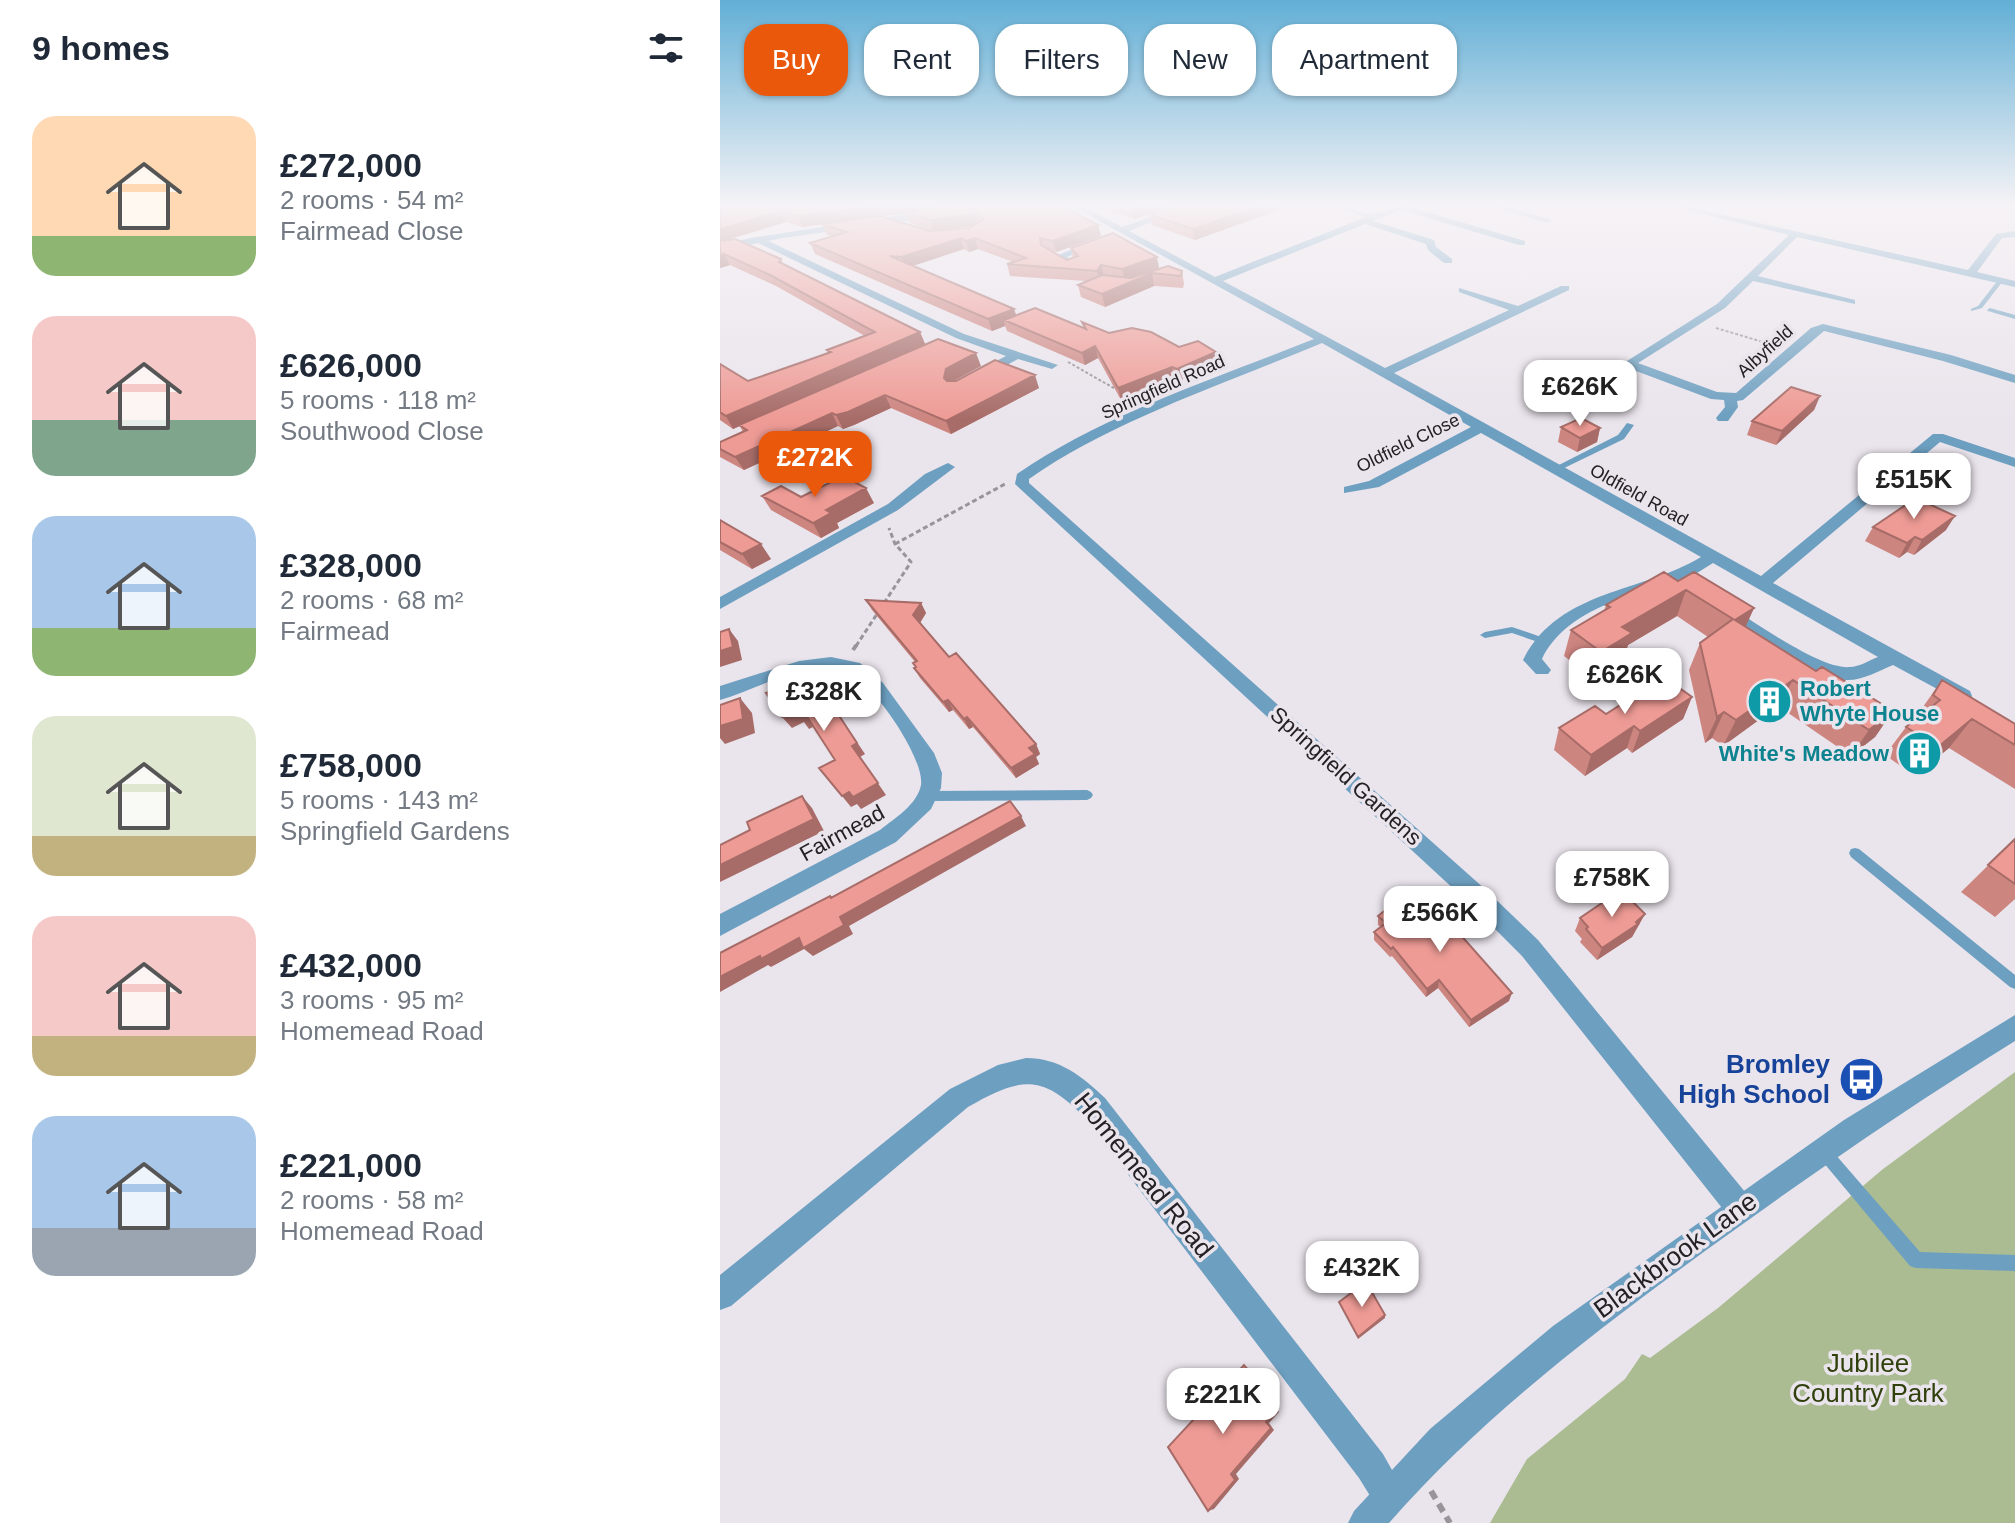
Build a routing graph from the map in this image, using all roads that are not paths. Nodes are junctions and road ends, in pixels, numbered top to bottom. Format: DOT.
graph roads {
  1 [pos="837,277"];
  2 [pos="1208,277"];
  3 [pos="1223,277"];
  4 [pos="1750,277"];
  5 [pos="1983,277"];
  6 [pos="1216,280"];
  7 [pos="2000,281"];
  8 [pos="2015,284"];
  9 [pos="1565,288"];
  10 [pos="1463,290"];
  11 [pos="1851,302"];
  12 [pos="1518,310"];
  13 [pos="1973,310"];
  14 [pos="1990,310"];
  15 [pos="2015,317"];
  16 [pos="960,336"];
  17 [pos="1323,339"];
  18 [pos="943,344"];
  19 [pos="1017,355"];
  20 [pos="1052,365"];
  21 [pos="1632,365"];
  22 [pos="1384,373"];
  23 [pos="1585,377"];
  24 [pos="2015,379"];
  25 [pos="968,381"];
  26 [pos="1730,398"];
  27 [pos="1723,418"];
  28 [pos="1630,425"];
  29 [pos="1482,427"];
  30 [pos="2015,463"];
  31 [pos="948,467"];
  32 [pos="1555,469"];
  33 [pos="1022,477"];
  34 [pos="1349,490"];
  35 [pos="1712,557"];
  36 [pos="1677,577"];
  37 [pos="1762,584"];
  38 [pos="720,604"];
  39 [pos="1485,635"];
  40 [pos="1544,641"];
  41 [pos="1896,657"];
  42 [pos="1542,670"];
  43 [pos="720,693"];
  44 [pos="1974,702"];
  45 [pos="1087,795"];
  46 [pos="928,796"];
  47 [pos="1855,853"];
  48 [pos="720,926"];
  49 [pos="2015,983"];
  50 [pos="2015,1027"];
  51 [pos="1823,1151"];
  52 [pos="1740,1208"];
  53 [pos="2015,1263"];
  54 [pos="720,1295"];
  55 [pos="1389,1495"];
  56 [pos="1366,1523"];
  1 -- 16 [label="street"];
  2 -- 6 [label="street, Oldfield Road"];
  3 -- 6 [label="street"];
  4 -- 11 [label="street"];
  4 -- 21 [label="street"];
  5 -- 7 [label="street"];
  6 -- 17 [label="street, Oldfield Road"];
  7 -- 8 [label="street"];
  7 -- 13 [label="lane"];
  9 -- 12 [label="street"];
  10 -- 12 [label="street"];
  12 -- 22 [label="street"];
  14 -- 15 [label="lane"];
  16 -- 18 [label="street"];
  16 -- 19 [label="street"];
  17 -- 22 [label="street, Oldfield Road"];
  17 -- 33 [label="street, Springfield Road"];
  19 -- 20 [label="street"];
  19 -- 25 [label="street"];
  21 -- 23 [label="lane"];
  21 -- 26 [label="street, Albyfield"];
  22 -- 29 [label="street, Oldfield Road"];
  24 -- 26 [label="street, Albyfield"];
  26 -- 27 [label="street"];
  28 -- 32 [label="lane"];
  29 -- 32 [label="street, Oldfield Road"];
  29 -- 34 [label="street, Oldfield Close"];
  30 -- 37 [label="street"];
  31 -- 38 [label="street"];
  32 -- 35 [label="street, Oldfield Road"];
  33 -- 52 [label="street, Springfield Gardens"];
  35 -- 36 [label="street"];
  35 -- 37 [label="street, Oldfield Road"];
  36 -- 40 [label="street"];
  36 -- 41 [label="street"];
  37 -- 41 [label="street, Oldfield Road"];
  39 -- 40 [label="lane"];
  40 -- 42 [label="street"];
  41 -- 44 [label="street, Oldfield Road"];
  43 -- 46 [label="street"];
  45 -- 46 [label="lane"];
  46 -- 48 [label="street, Fairmead"];
  47 -- 49 [label="lane"];
  50 -- 51 [label="street, Blackbrook Lane"];
  51 -- 52 [label="street, Blackbrook Lane"];
  51 -- 53 [label="lane"];
  52 -- 55 [label="street, Blackbrook Lane"];
  54 -- 55 [label="street, Homemead Road"];
  55 -- 56 [label="street, Blackbrook Lane"];
}
